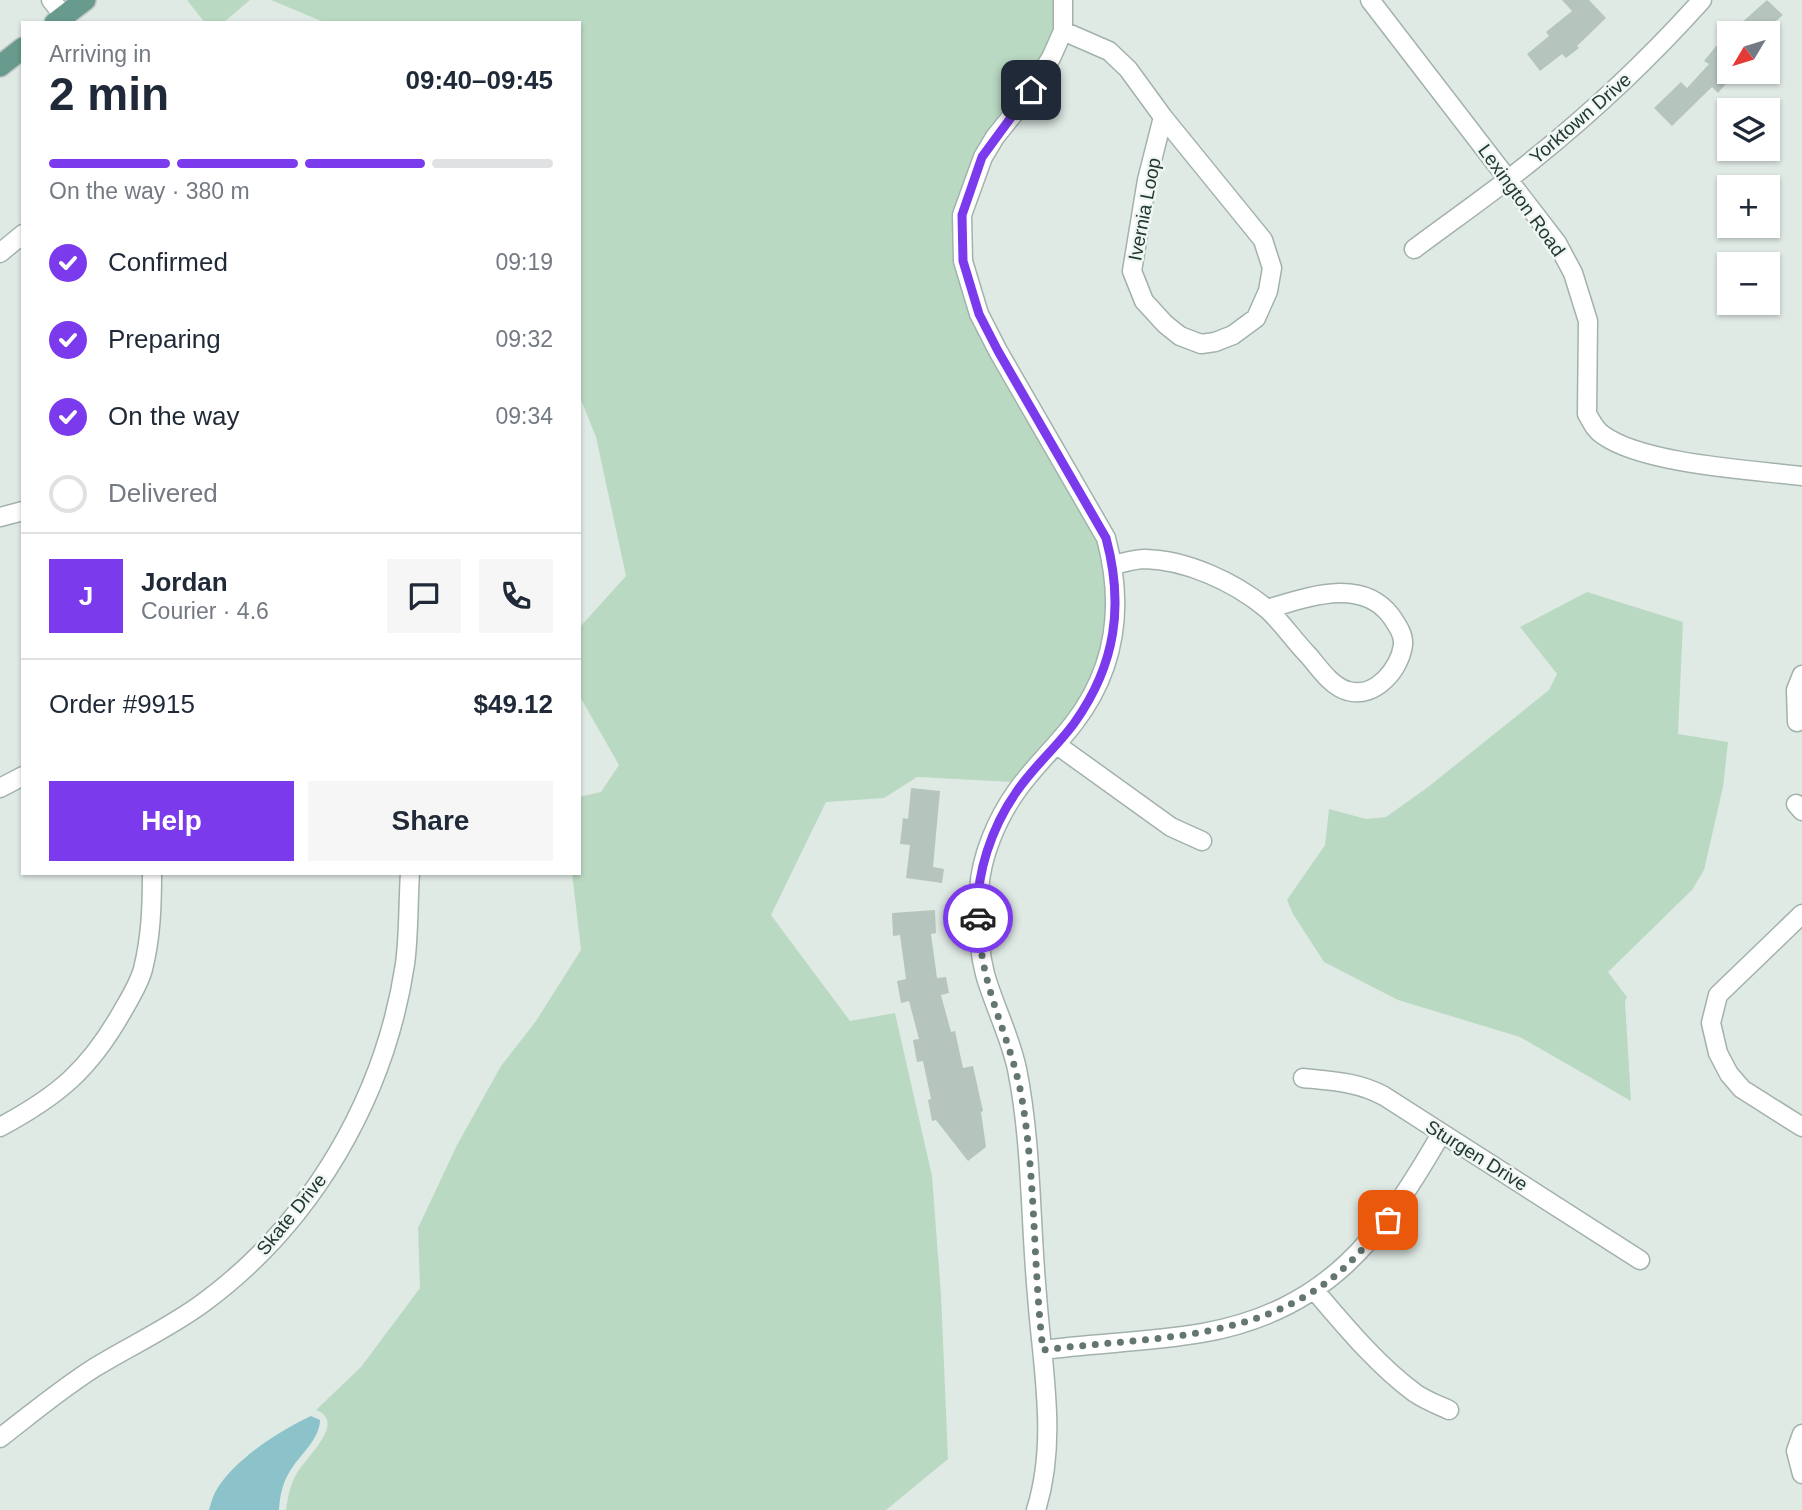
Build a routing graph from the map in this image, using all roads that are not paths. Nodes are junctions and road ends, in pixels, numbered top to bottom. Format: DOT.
graph roads {
  1 [pos="85,0"];
  2 [pos="1063,0"];
  3 [pos="1370,0"];
  4 [pos="1702,0"];
  5 [pos="57,13"];
  6 [pos="1063,31"];
  7 [pos="21,50"];
  8 [pos="0,66"];
  9 [pos="1163,117"];
  10 [pos="1507,178"];
  11 [pos="21,236"];
  12 [pos="1414,249"];
  13 [pos="0,253"];
  14 [pos="1802,476"];
  15 [pos="21,512"];
  16 [pos="0,517"];
  17 [pos="1113,565"];
  18 [pos="1267,609"];
  19 [pos="1802,675"];
  20 [pos="1797,722"];
  21 [pos="1057,745"];
  22 [pos="21,777"];
  23 [pos="0,788"];
  24 [pos="1202,841"];
  25 [pos="152,875"];
  26 [pos="410,875"];
  27 [pos="1802,914"];
  28 [pos="1303,1078"];
  29 [pos="0,1127"];
  30 [pos="1802,1128"];
  31 [pos="1441,1134"];
  32 [pos="1640,1260"];
  33 [pos="1315,1291"];
  34 [pos="1043,1350"];
  35 [pos="1449,1410"];
  36 [pos="1802,1434"];
  37 [pos="0,1438"];
  38 [pos="1802,1474"];
  39 [pos="1035,1510"];
  1 -- 5 [label="main road"];
  2 -- 6 [label="street"];
  3 -- 10 [label="street, Lexington Road"];
  4 -- 10 [label="street, Yorktown Drive"];
  6 -- 9 [label="street, Ivernia Loop"];
  6 -- 17 [label="street"];
  7 -- 8 [label="main road"];
  9 -- 9 [label="street, Ivernia Loop"];
  10 -- 12 [label="street, Yorktown Drive"];
  10 -- 14 [label="street, Lexington Road"];
  11 -- 13 [label="street"];
  15 -- 16 [label="street"];
  17 -- 18 [label="street"];
  17 -- 21 [label="street"];
  18 -- 18 [label="street"];
  19 -- 20 [label="street"];
  21 -- 24 [label="street"];
  21 -- 34 [label="street"];
  22 -- 23 [label="street"];
  25 -- 29 [label="street"];
  26 -- 37 [label="street, Skate Drive"];
  27 -- 30 [label="street"];
  28 -- 31 [label="street, Sturgen Drive"];
  31 -- 32 [label="street, Sturgen Drive"];
  31 -- 33 [label="street"];
  33 -- 34 [label="street"];
  33 -- 35 [label="street"];
  34 -- 39 [label="street"];
  36 -- 38 [label="street"];
}
